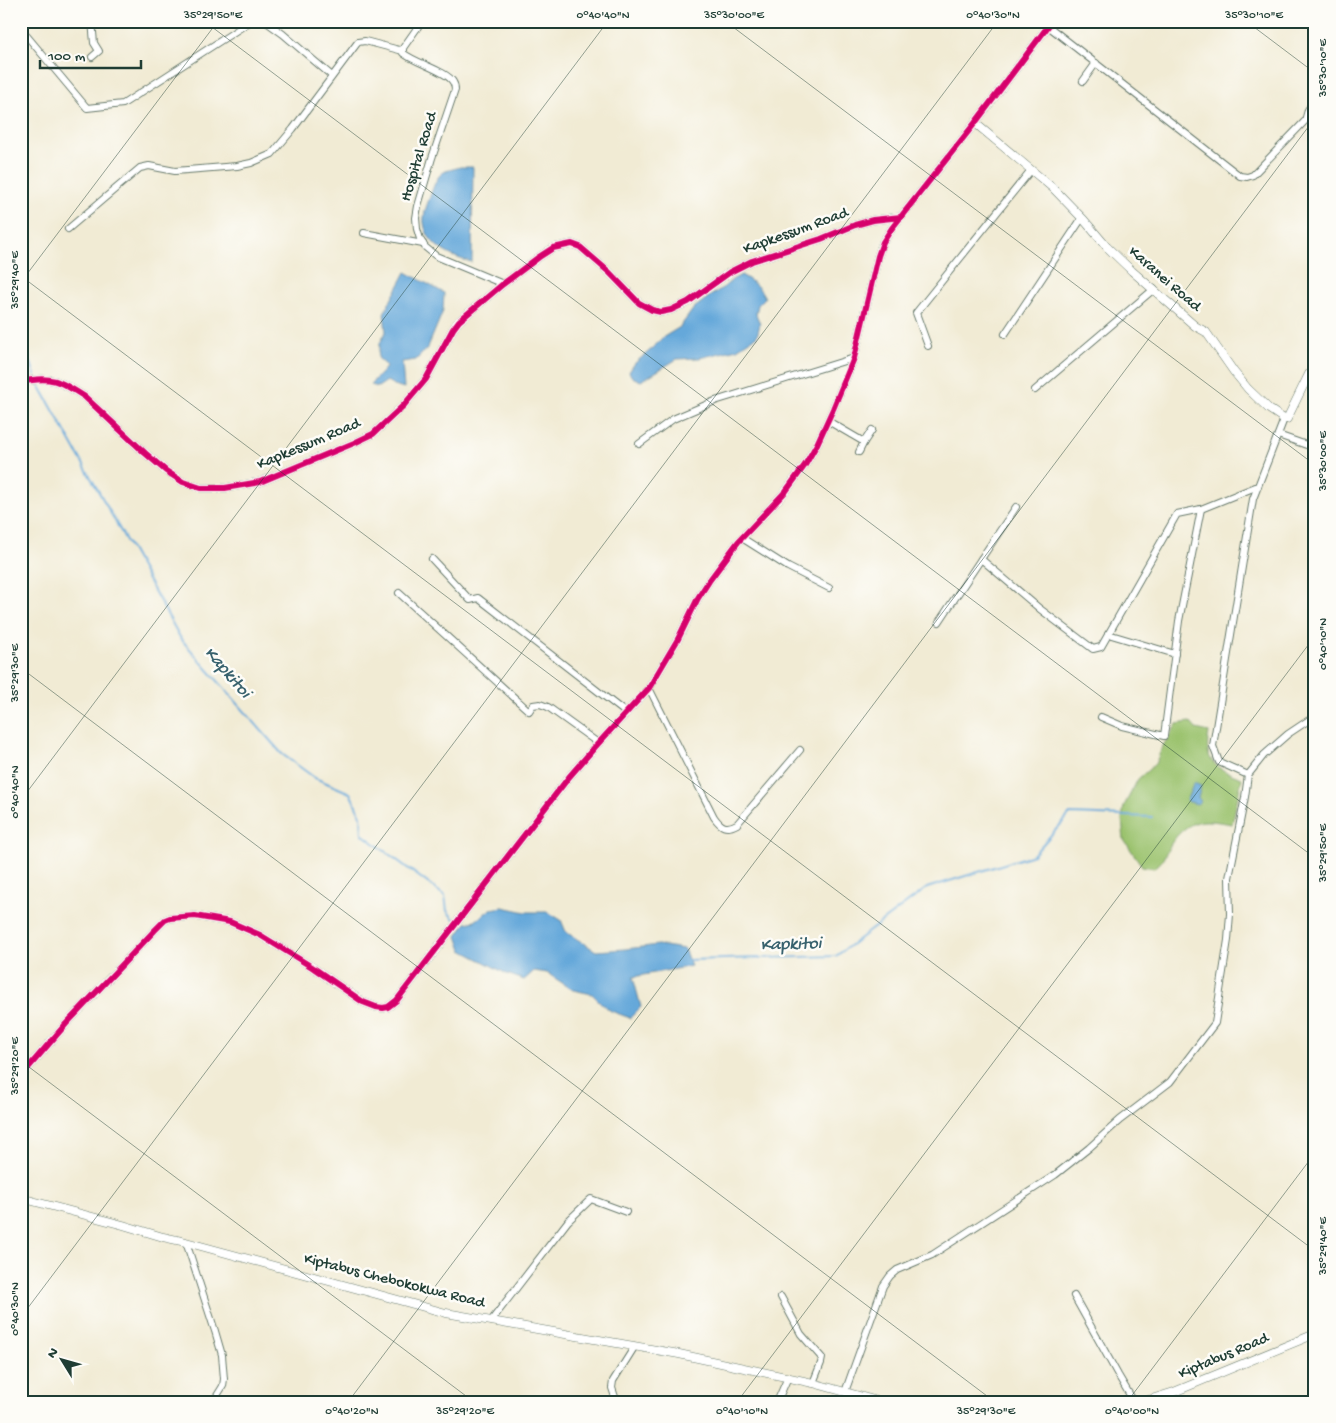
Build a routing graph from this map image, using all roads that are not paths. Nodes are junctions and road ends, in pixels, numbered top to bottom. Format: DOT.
graph roads {
  1 [pos="92,21"];
  2 [pos="251,21"];
  3 [pos="265,21"];
  4 [pos="422,21"];
  5 [pos="1050,23"];
  6 [pos="21,29"];
  7 [pos="403,51"];
  8 [pos="92,57"];
  9 [pos="1096,63"];
  10 [pos="332,76"];
  11 [pos="1083,81"];
  12 [pos="1315,95"];
  13 [pos="975,123"];
  14 [pos="1031,170"];
  15 [pos="901,217"];
  16 [pos="1082,218"];
  17 [pos="68,229"];
  18 [pos="364,233"];
  19 [pos="423,244"];
  20 [pos="503,284"];
  21 [pos="1154,289"];
  22 [pos="1005,334"];
  23 [pos="928,346"];
  24 [pos="854,358"];
  25 [pos="1315,367"];
  26 [pos="21,382"];
  27 [pos="1034,390"];
  28 [pos="828,420"];
  29 [pos="1284,420"];
  30 [pos="872,430"];
  31 [pos="1278,435"];
  32 [pos="864,442"];
  33 [pos="639,444"];
  34 [pos="1315,448"];
  35 [pos="859,452"];
  36 [pos="1258,486"];
  37 [pos="1016,507"];
  38 [pos="1201,509"];
  39 [pos="742,538"];
  40 [pos="432,559"];
  41 [pos="981,559"];
  42 [pos="829,588"];
  43 [pos="399,594"];
  44 [pos="939,622"];
  45 [pos="1108,634"];
  46 [pos="1175,654"];
  47 [pos="649,688"];
  48 [pos="626,714"];
  49 [pos="1315,716"];
  50 [pos="1101,717"];
  51 [pos="598,743"];
  52 [pos="800,750"];
  53 [pos="1248,775"];
  54 [pos="21,1076"];
  55 [pos="21,1198"];
  56 [pos="626,1212"];
  57 [pos="186,1242"];
  58 [pos="1074,1296"];
  59 [pos="781,1297"];
  60 [pos="490,1321"];
  61 [pos="1315,1334"];
  62 [pos="635,1346"];
  63 [pos="788,1377"];
  64 [pos="814,1382"];
  65 [pos="845,1392"];
  66 [pos="213,1402"];
  67 [pos="612,1402"];
  68 [pos="776,1402"];
  69 [pos="881,1402"];
  70 [pos="1134,1402"];
  71 [pos="1142,1402"];
  1 -- 8 [label="street"];
  2 -- 6 [label="street"];
  3 -- 10 [label="street"];
  4 -- 7 [label="street"];
  5 -- 9 [label="street"];
  5 -- 13 [label="street"];
  7 -- 10 [label="street"];
  7 -- 19 [label="street, Hospital Road"];
  9 -- 11 [label="street"];
  9 -- 12 [label="street"];
  10 -- 17 [label="street"];
  13 -- 14 [label="street, Karanei Road"];
  13 -- 15 [label="street"];
  14 -- 16 [label="street, Karanei Road"];
  14 -- 23 [label="street"];
  15 -- 20 [label="street, Kapkessum Road"];
  15 -- 24 [label="street"];
  16 -- 21 [label="street, Karanei Road"];
  16 -- 22 [label="street"];
  18 -- 19 [label="street"];
  19 -- 20 [label="street"];
  20 -- 26 [label="street, Kapkessum Road"];
  21 -- 27 [label="street"];
  21 -- 29 [label="street, Karanei Road"];
  24 -- 28 [label="street"];
  24 -- 33 [label="street"];
  25 -- 29 [label="street"];
  28 -- 32 [label="street"];
  28 -- 39 [label="street"];
  29 -- 31 [label="street"];
  30 -- 32 [label="street"];
  31 -- 34 [label="street"];
  31 -- 36 [label="street"];
  32 -- 35 [label="street"];
  36 -- 38 [label="street"];
  36 -- 53 [label="street"];
  37 -- 41 [label="street"];
  38 -- 45 [label="street"];
  38 -- 46 [label="street"];
  39 -- 42 [label="street"];
  39 -- 47 [label="street"];
  40 -- 48 [label="street"];
  41 -- 44 [label="street"];
  41 -- 45 [label="street"];
  43 -- 51 [label="street"];
  45 -- 46 [label="street"];
  46 -- 50 [label="street"];
  47 -- 48 [label="street"];
  47 -- 52 [label="street"];
  48 -- 51 [label="street"];
  49 -- 53 [label="street"];
  51 -- 54 [label="street"];
  53 -- 65 [label="street"];
  55 -- 57 [label="street, Kiptabus Chebokokwa Road"];
  56 -- 60 [label="street"];
  57 -- 60 [label="street, Kiptabus Chebokokwa Road"];
  57 -- 66 [label="street"];
  58 -- 70 [label="street"];
  59 -- 64 [label="street"];
  60 -- 62 [label="street, Kiptabus Chebokokwa Road"];
  61 -- 71 [label="street, Kiptabus Road"];
  62 -- 63 [label="street, Kiptabus Chebokokwa Road"];
  62 -- 67 [label="street"];
  63 -- 64 [label="street, Kiptabus Chebokokwa Road"];
  63 -- 68 [label="street"];
  64 -- 65 [label="street, Kiptabus Chebokokwa Road"];
  65 -- 69 [label="street, Kiptabus Chebokokwa Road"];
}
